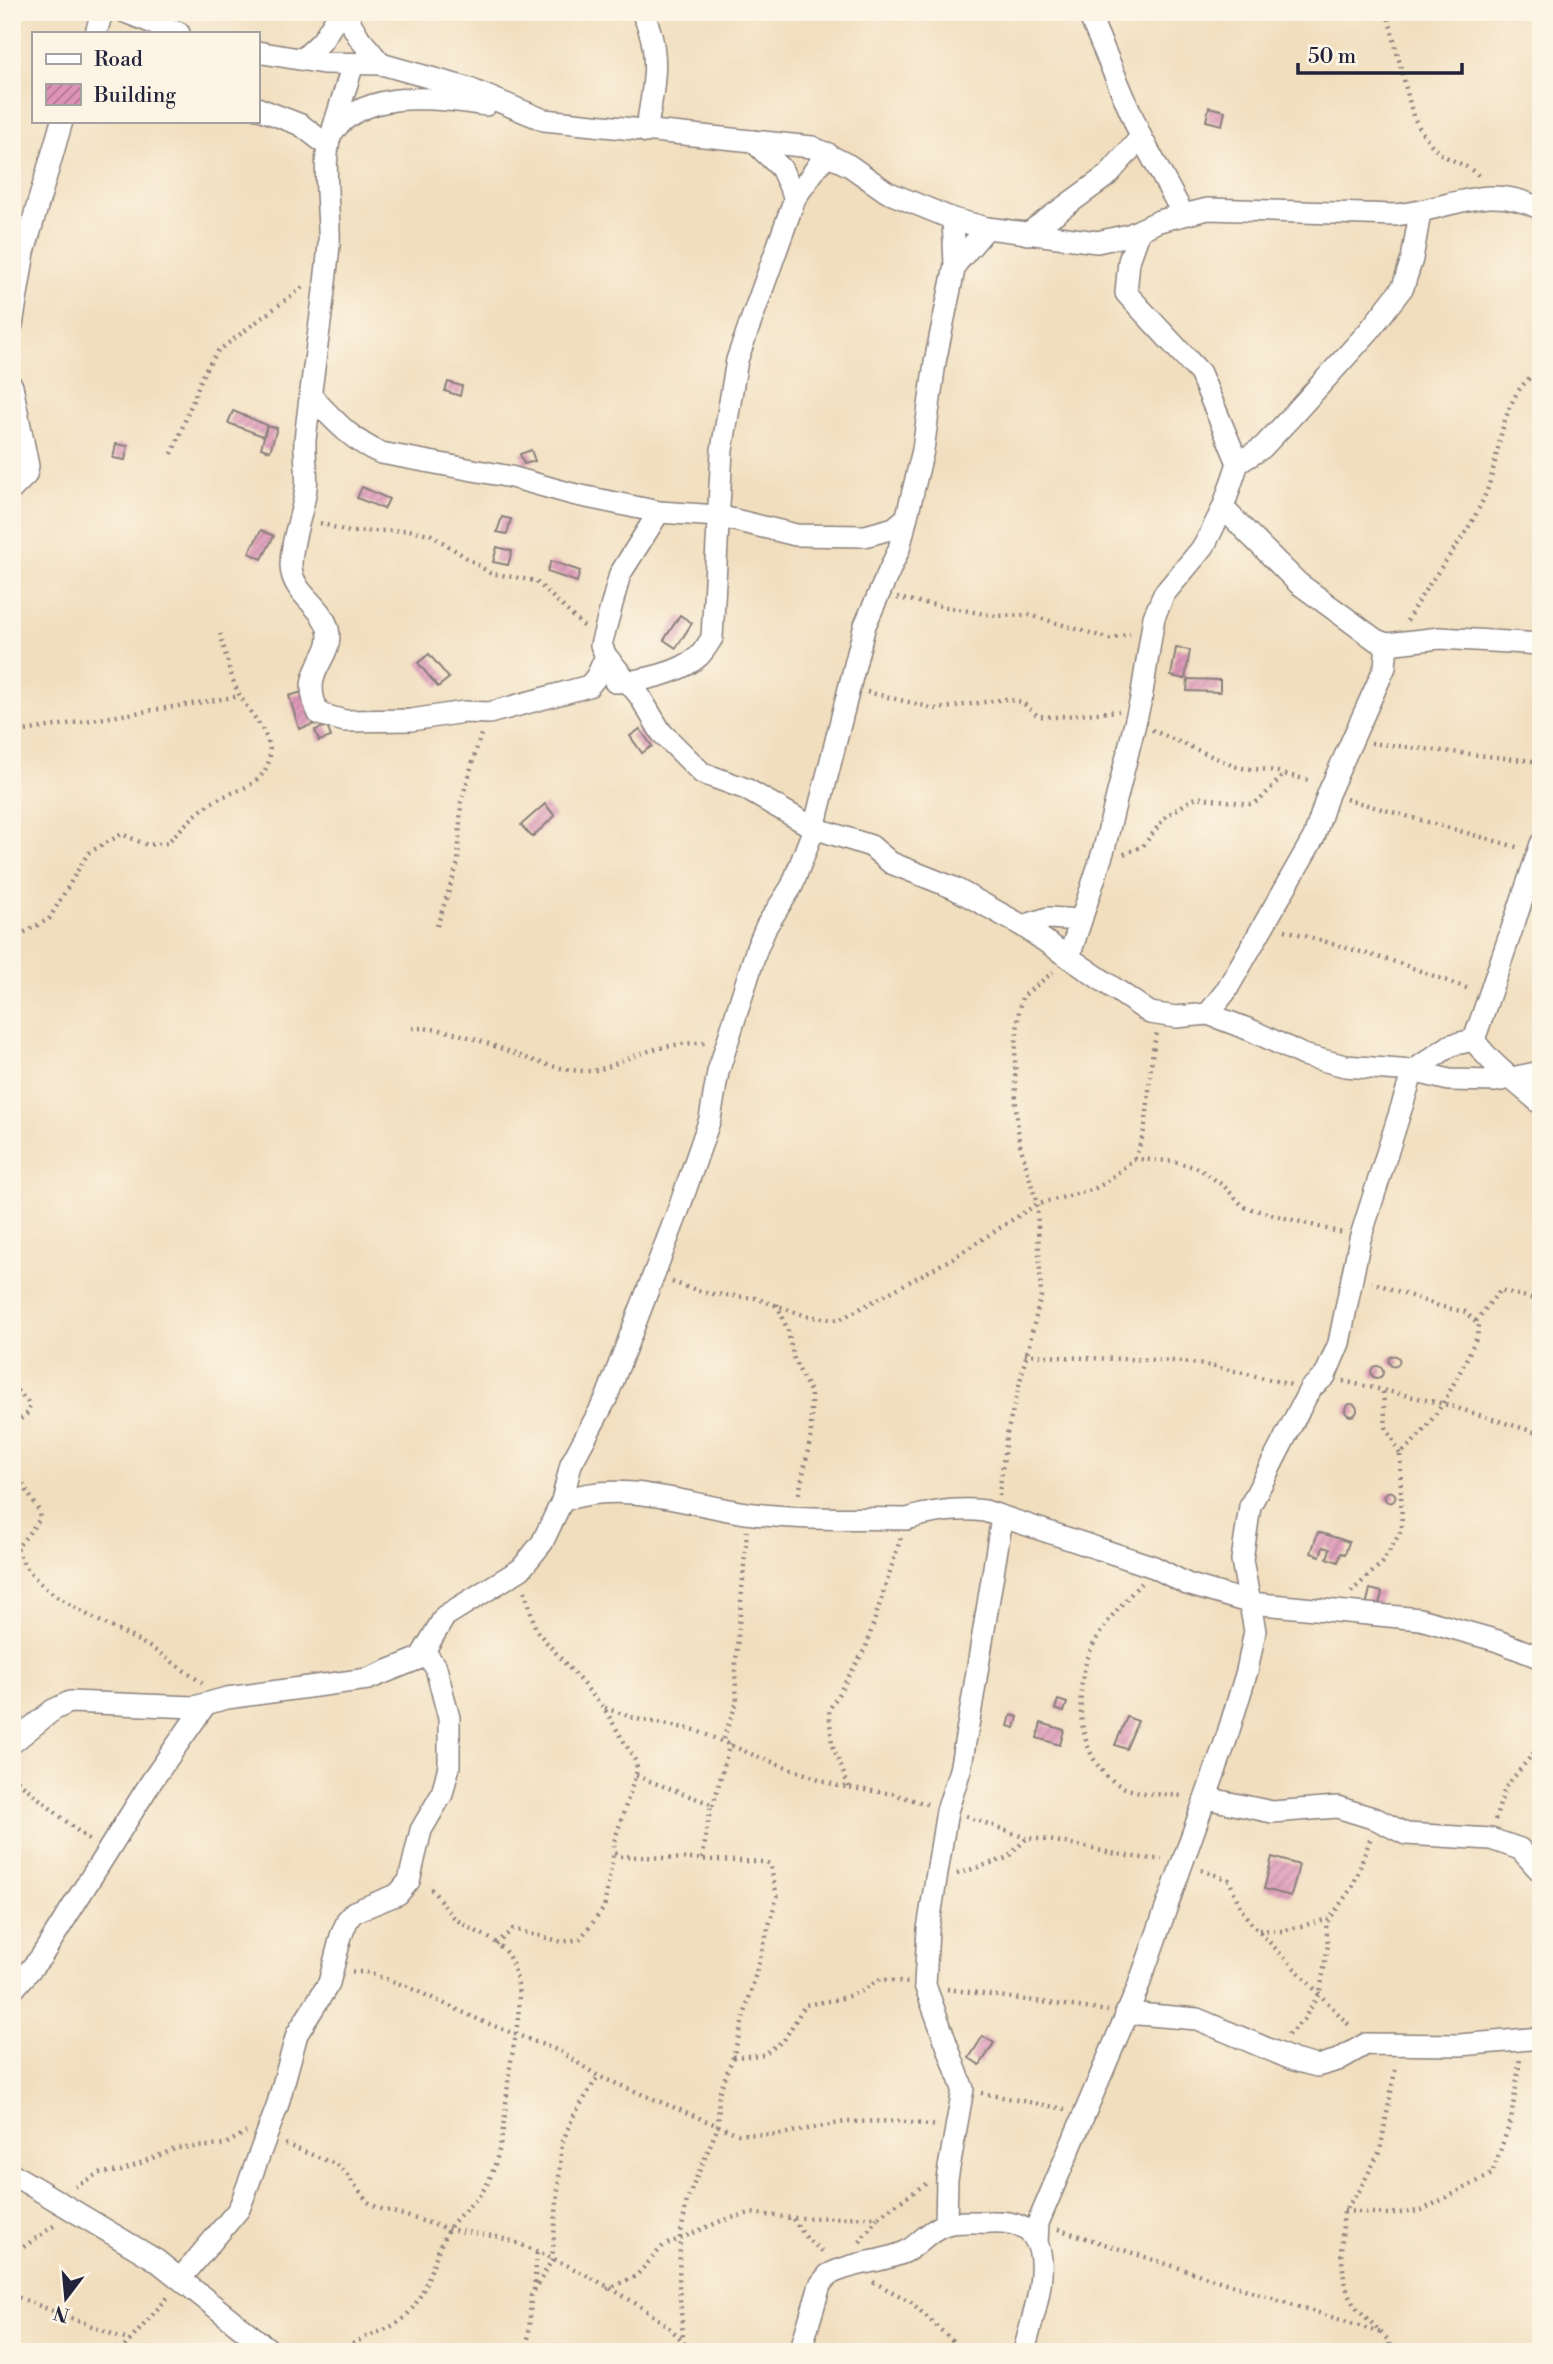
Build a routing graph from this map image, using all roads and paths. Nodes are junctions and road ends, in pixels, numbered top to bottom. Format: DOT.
graph roads {
  1 [pos="102,12"];
  2 [pos="116,12"];
  3 [pos="125,12"];
  4 [pos="642,12"];
  5 [pos="1088,12"];
  6 [pos="1387,12"];
  7 [pos="346,14"];
  8 [pos="96,32"];
  9 [pos="125,32"];
  10 [pos="176,32"];
  11 [pos="259,52"];
  12 [pos="303,58"];
  13 [pos="353,64"];
  14 [pos="382,64"];
  15 [pos="259,109"];
  16 [pos="515,110"];
  17 [pos="62,122"];
  18 [pos="646,132"];
  19 [pos="1141,137"];
  20 [pos="330,139"];
  21 [pos="753,141"];
  22 [pos="827,153"];
  23 [pos="1498,195"];
  24 [pos="795,198"];
  25 [pos="1541,209"];
  26 [pos="1420,213"];
  27 [pos="1183,214"];
  28 [pos="953,219"];
  29 [pos="987,228"];
  30 [pos="1140,230"];
  31 [pos="1027,234"];
  32 [pos="955,265"];
  33 [pos="327,268"];
  34 [pos="12,325"];
  35 [pos="1541,369"];
  36 [pos="12,386"];
  37 [pos="311,396"];
  38 [pos="172,454"];
  39 [pos="1238,463"];
  40 [pos="12,489"];
  41 [pos="1223,508"];
  42 [pos="659,512"];
  43 [pos="718,516"];
  44 [pos="298,517"];
  45 [pos="906,518"];
  46 [pos="879,592"];
  47 [pos="1153,622"];
  48 [pos="220,634"];
  49 [pos="1392,643"];
  50 [pos="1541,644"];
  51 [pos="603,650"];
  52 [pos="628,682"];
  53 [pos="589,685"];
  54 [pos="849,690"];
  55 [pos="240,696"];
  56 [pos="489,713"];
  57 [pos="1137,716"];
  58 [pos="12,733"];
  59 [pos="1353,741"];
  60 [pos="1541,762"];
  61 [pos="1284,774"];
  62 [pos="1330,790"];
  63 [pos="814,828"];
  64 [pos="1539,848"];
  65 [pos="1098,866"];
  66 [pos="1081,920"];
  67 [pos="1262,923"];
  68 [pos="437,926"];
  69 [pos="1023,926"];
  70 [pos="12,939"];
  71 [pos="1069,957"];
  72 [pos="1486,996"];
  73 [pos="1208,1014"];
  74 [pos="1162,1016"];
  75 [pos="412,1028"];
  76 [pos="1474,1040"];
  77 [pos="726,1044"];
  78 [pos="1413,1071"];
  79 [pos="1541,1072"];
  80 [pos="1511,1077"];
  81 [pos="1541,1104"];
  82 [pos="1134,1159"];
  83 [pos="1037,1204"];
  84 [pos="1360,1239"];
  85 [pos="1352,1274"];
  86 [pos="652,1276"];
  87 [pos="1541,1301"];
  88 [pos="777,1304"];
  89 [pos="1476,1321"];
  90 [pos="1025,1354"];
  91 [pos="1317,1382"];
  92 [pos="12,1387"];
  93 [pos="1383,1392"];
  94 [pos="1444,1404"];
  95 [pos="12,1426"];
  96 [pos="1541,1434"];
  97 [pos="1400,1454"];
  98 [pos="12,1465"];
  99 [pos="562,1501"];
  100 [pos="747,1513"];
  101 [pos="790,1515"];
  102 [pos="1002,1518"];
  103 [pos="907,1519"];
  104 [pos="18,1548"];
  105 [pos="12,1557"];
  106 [pos="1154,1567"];
  107 [pos="522,1569"];
  108 [pos="1251,1603"];
  109 [pos="1333,1610"];
  110 [pos="425,1652"];
  111 [pos="1541,1658"];
  112 [pos="227,1698"];
  113 [pos="205,1705"];
  114 [pos="604,1708"];
  115 [pos="723,1740"];
  116 [pos="12,1743"];
  117 [pos="730,1743"];
  118 [pos="1541,1744"];
  119 [pos="12,1776"];
  120 [pos="636,1776"];
  121 [pos="849,1787"];
  122 [pos="1206,1798"];
  123 [pos="713,1807"];
  124 [pos="947,1811"];
  125 [pos="1376,1819"];
  126 [pos="1027,1838"];
  127 [pos="1491,1839"];
  128 [pos="614,1851"];
  129 [pos="104,1854"];
  130 [pos="702,1861"];
  131 [pos="1180,1865"];
  132 [pos="1541,1872"];
  133 [pos="936,1880"];
  134 [pos="409,1881"];
  135 [pos="1328,1919"];
  136 [pos="1258,1930"];
  137 [pos="496,1944"];
  138 [pos="335,1971"];
  139 [pos="925,1985"];
  140 [pos="12,1990"];
  141 [pos="1320,1992"];
  142 [pos="1126,2013"];
  143 [pos="518,2036"];
  144 [pos="1532,2040"];
  145 [pos="1366,2043"];
  146 [pos="1399,2046"];
  147 [pos="1273,2051"];
  148 [pos="733,2057"];
  149 [pos="598,2076"];
  150 [pos="963,2089"];
  151 [pos="1084,2112"];
  152 [pos="718,2127"];
  153 [pos="955,2127"];
  154 [pos="258,2133"];
  155 [pos="948,2169"];
  156 [pos="12,2174"];
  157 [pos="66,2206"];
  158 [pos="1344,2211"];
  159 [pos="792,2218"];
  160 [pos="946,2224"];
  161 [pos="448,2229"];
  162 [pos="1038,2233"];
  163 [pos="680,2238"];
  164 [pos="537,2253"];
  165 [pos="12,2255"];
  166 [pos="552,2260"];
  167 [pos="836,2262"];
  168 [pos="181,2278"];
  169 [pos="607,2289"];
  170 [pos="534,2293"];
  171 [pos="12,2295"];
  172 [pos="1381,2333"];
  173 [pos="683,2338"];
  174 [pos="130,2341"];
  175 [pos="120,2352"];
  176 [pos="272,2352"];
  177 [pos="341,2352"];
  178 [pos="524,2352"];
  179 [pos="690,2352"];
  180 [pos="800,2352"];
  181 [pos="964,2352"];
  182 [pos="1024,2352"];
  183 [pos="1390,2352"];
  1 -- 8 [label="street"];
  2 -- 9 [label="street"];
  3 -- 10 [label="street"];
  4 -- 18 [label="street"];
  5 -- 19 [label="street"];
  6 -- 23 [label="path"];
  7 -- 12 [label="street"];
  7 -- 14 [label="street"];
  11 -- 12 [label="street"];
  12 -- 13 [label="street"];
  13 -- 14 [label="street"];
  13 -- 20 [label="street"];
  14 -- 16 [label="street"];
  15 -- 20 [label="street"];
  16 -- 18 [label="street"];
  16 -- 20 [label="street"];
  17 -- 34 [label="street"];
  18 -- 21 [label="street"];
  19 -- 27 [label="street"];
  19 -- 31 [label="street"];
  20 -- 33 [label="street"];
  21 -- 22 [label="street"];
  21 -- 24 [label="street"];
  22 -- 24 [label="street"];
  22 -- 28 [label="street"];
  23 -- 25 [label="street"];
  23 -- 26 [label="street"];
  24 -- 43 [label="street"];
  26 -- 27 [label="street"];
  26 -- 39 [label="street"];
  27 -- 30 [label="street"];
  28 -- 29 [label="street"];
  28 -- 32 [label="street"];
  29 -- 31 [label="street"];
  29 -- 32 [label="street"];
  30 -- 31 [label="street"];
  30 -- 39 [label="street"];
  32 -- 45 [label="street"];
  33 -- 37 [label="street"];
  33 -- 38 [label="path"];
  35 -- 49 [label="path"];
  36 -- 40 [label="street"];
  37 -- 42 [label="street"];
  37 -- 44 [label="street"];
  39 -- 41 [label="street"];
  41 -- 47 [label="street"];
  41 -- 49 [label="street"];
  42 -- 43 [label="street"];
  42 -- 51 [label="street"];
  43 -- 45 [label="street"];
  43 -- 52 [label="street"];
  44 -- 51 [label="path"];
  44 -- 56 [label="street"];
  45 -- 46 [label="street"];
  46 -- 47 [label="path"];
  46 -- 54 [label="street"];
  47 -- 57 [label="street"];
  48 -- 55 [label="path"];
  49 -- 50 [label="street"];
  49 -- 59 [label="street"];
  51 -- 52 [label="street"];
  51 -- 53 [label="street"];
  52 -- 53 [label="street"];
  52 -- 63 [label="street"];
  53 -- 56 [label="street"];
  54 -- 57 [label="path"];
  54 -- 63 [label="street"];
  55 -- 58 [label="path"];
  55 -- 70 [label="path"];
  56 -- 68 [label="path"];
  57 -- 61 [label="path"];
  57 -- 65 [label="street"];
  59 -- 60 [label="path"];
  59 -- 62 [label="street"];
  61 -- 62 [label="path"];
  61 -- 65 [label="path"];
  62 -- 64 [label="path"];
  62 -- 67 [label="street"];
  63 -- 69 [label="street"];
  63 -- 77 [label="street"];
  64 -- 72 [label="street"];
  65 -- 66 [label="street"];
  66 -- 69 [label="street"];
  66 -- 71 [label="street"];
  67 -- 72 [label="path"];
  67 -- 73 [label="street"];
  69 -- 71 [label="street"];
  71 -- 74 [label="street"];
  71 -- 83 [label="path"];
  72 -- 76 [label="street"];
  73 -- 74 [label="street"];
  73 -- 78 [label="street"];
  74 -- 82 [label="path"];
  75 -- 77 [label="path"];
  76 -- 78 [label="street"];
  76 -- 80 [label="street"];
  77 -- 86 [label="street"];
  78 -- 80 [label="street"];
  78 -- 84 [label="street"];
  79 -- 80 [label="street"];
  80 -- 81 [label="street"];
  82 -- 83 [label="path"];
  82 -- 84 [label="path"];
  83 -- 88 [label="path"];
  83 -- 90 [label="path"];
  84 -- 85 [label="street"];
  85 -- 89 [label="path"];
  85 -- 91 [label="street"];
  86 -- 88 [label="path"];
  86 -- 99 [label="street"];
  87 -- 89 [label="path"];
  88 -- 101 [label="path"];
  89 -- 94 [label="path"];
  90 -- 91 [label="path"];
  90 -- 102 [label="path"];
  91 -- 93 [label="path"];
  91 -- 108 [label="street"];
  92 -- 95 [label="path"];
  93 -- 94 [label="path"];
  93 -- 97 [label="path"];
  94 -- 96 [label="path"];
  94 -- 97 [label="path"];
  97 -- 109 [label="path"];
  98 -- 104 [label="path"];
  99 -- 100 [label="street"];
  99 -- 107 [label="street"];
  100 -- 101 [label="street"];
  100 -- 115 [label="path"];
  101 -- 103 [label="street"];
  102 -- 103 [label="street"];
  102 -- 106 [label="street"];
  102 -- 124 [label="street"];
  103 -- 121 [label="path"];
  104 -- 105 [label="path"];
  104 -- 112 [label="path"];
  106 -- 108 [label="street"];
  106 -- 122 [label="path"];
  107 -- 110 [label="street"];
  107 -- 114 [label="path"];
  108 -- 109 [label="street"];
  108 -- 122 [label="street"];
  109 -- 111 [label="street"];
  110 -- 112 [label="street"];
  110 -- 134 [label="street"];
  112 -- 113 [label="street"];
  113 -- 116 [label="street"];
  113 -- 129 [label="street"];
  114 -- 115 [label="path"];
  114 -- 120 [label="path"];
  115 -- 117 [label="path"];
  117 -- 121 [label="path"];
  117 -- 123 [label="path"];
  118 -- 127 [label="path"];
  119 -- 129 [label="path"];
  120 -- 123 [label="path"];
  120 -- 128 [label="path"];
  121 -- 124 [label="path"];
  122 -- 125 [label="street"];
  122 -- 131 [label="street"];
  123 -- 130 [label="path"];
  124 -- 126 [label="path"];
  124 -- 133 [label="street"];
  125 -- 127 [label="street"];
  125 -- 135 [label="path"];
  126 -- 131 [label="path"];
  126 -- 133 [label="path"];
  127 -- 132 [label="street"];
  128 -- 130 [label="path"];
  128 -- 137 [label="path"];
  129 -- 140 [label="street"];
  130 -- 148 [label="path"];
  131 -- 136 [label="path"];
  131 -- 142 [label="street"];
  133 -- 139 [label="street"];
  134 -- 137 [label="path"];
  134 -- 138 [label="street"];
  135 -- 136 [label="path"];
  135 -- 141 [label="path"];
  136 -- 141 [label="path"];
  137 -- 143 [label="path"];
  138 -- 143 [label="path"];
  138 -- 154 [label="street"];
  139 -- 142 [label="path"];
  139 -- 148 [label="path"];
  139 -- 150 [label="street"];
  141 -- 145 [label="path"];
  141 -- 147 [label="path"];
  142 -- 147 [label="street"];
  142 -- 151 [label="street"];
  143 -- 149 [label="path"];
  143 -- 161 [label="path"];
  144 -- 146 [label="street"];
  144 -- 158 [label="path"];
  145 -- 146 [label="street"];
  145 -- 147 [label="street"];
  146 -- 158 [label="path"];
  148 -- 152 [label="path"];
  149 -- 152 [label="path"];
  149 -- 166 [label="path"];
  150 -- 151 [label="path"];
  150 -- 153 [label="street"];
  151 -- 162 [label="street"];
  152 -- 153 [label="path"];
  152 -- 163 [label="path"];
  153 -- 155 [label="street"];
  154 -- 157 [label="path"];
  154 -- 161 [label="path"];
  154 -- 168 [label="street"];
  155 -- 159 [label="path"];
  155 -- 160 [label="street"];
  156 -- 157 [label="street"];
  157 -- 165 [label="path"];
  157 -- 168 [label="street"];
  158 -- 172 [label="path"];
  159 -- 163 [label="path"];
  159 -- 167 [label="path"];
  160 -- 162 [label="street"];
  160 -- 167 [label="street"];
  161 -- 164 [label="path"];
  161 -- 177 [label="path"];
  162 -- 172 [label="path"];
  162 -- 182 [label="street"];
  163 -- 169 [label="path"];
  163 -- 173 [label="path"];
  164 -- 166 [label="path"];
  164 -- 170 [label="path"];
  166 -- 169 [label="path"];
  166 -- 170 [label="path"];
  167 -- 180 [label="street"];
  167 -- 181 [label="path"];
  168 -- 174 [label="path"];
  168 -- 176 [label="street"];
  169 -- 173 [label="path"];
  170 -- 178 [label="path"];
  171 -- 174 [label="path"];
  172 -- 183 [label="path"];
  173 -- 179 [label="path"];
  174 -- 175 [label="path"];
}
